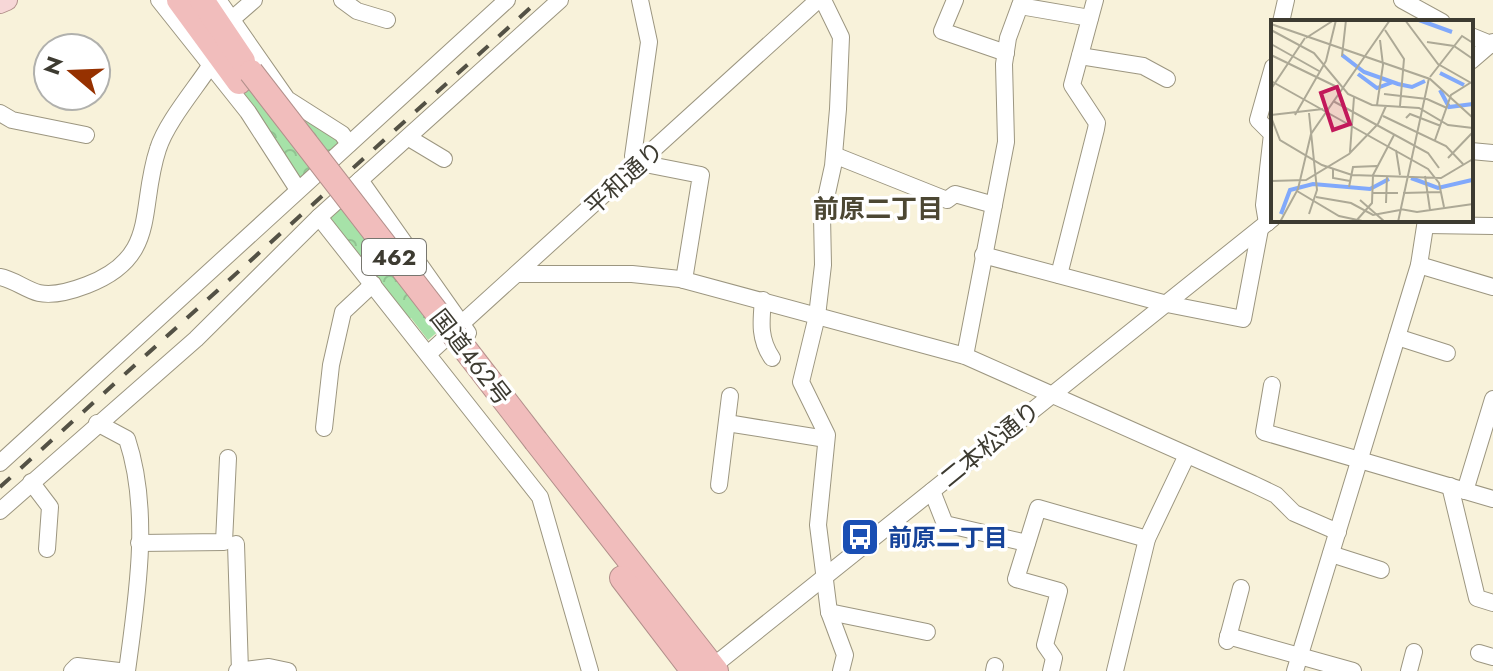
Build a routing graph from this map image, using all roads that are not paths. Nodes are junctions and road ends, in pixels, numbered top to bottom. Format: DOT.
graph roads {
  1 [pos="202,0"];
  2 [pos="218,0"];
  3 [pos="254,0"];
  4 [pos="342,0"];
  5 [pos="560,0"];
  6 [pos="640,0"];
  7 [pos="821,0"];
  8 [pos="955,0"];
  9 [pos="1095,0"];
  10 [pos="1286,0"];
  11 [pos="504,1"];
  12 [pos="167,2"];
  13 [pos="1021,3"];
  14 [pos="1411,7"];
  15 [pos="1090,18"];
  16 [pos="231,20"];
  17 [pos="387,20"];
  18 [pos="1281,20"];
  19 [pos="1438,20"];
  20 [pos="1473,37"];
  21 [pos="1492,44"];
  22 [pos="1006,53"];
  23 [pos="1080,56"];
  24 [pos="1473,59"];
  25 [pos="210,66"];
  26 [pos="1271,74"];
  27 [pos="245,77"];
  28 [pos="1167,79"];
  29 [pos="0,113"];
  30 [pos="1271,133"];
  31 [pos="86,135"];
  32 [pos="409,138"];
  33 [pos="1271,143"];
  34 [pos="349,144"];
  35 [pos="1473,151"];
  36 [pos="1493,153"];
  37 [pos="834,155"];
  38 [pos="444,159"];
  39 [pos="640,163"];
  40 [pos="360,180"];
  41 [pos="297,188"];
  42 [pos="994,205"];
  43 [pos="319,217"];
  44 [pos="1426,222"];
  45 [pos="1266,223"];
  46 [pos="1493,226"];
  47 [pos="983,255"];
  48 [pos="1419,265"];
  49 [pos="517,274"];
  50 [pos="1059,275"];
  51 [pos="0,277"];
  52 [pos="684,280"];
  53 [pos="373,284"];
  54 [pos="1493,287"];
  55 [pos="763,300"];
  56 [pos="1167,304"];
  57 [pos="817,316"];
  58 [pos="461,325"];
  59 [pos="1397,337"];
  60 [pos="1447,353"];
  61 [pos="428,354"];
  62 [pos="965,356"];
  63 [pos="772,358"];
  64 [pos="1272,385"];
  65 [pos="1053,393"];
  66 [pos="730,396"];
  67 [pos="1493,399"];
  68 [pos="97,423"];
  69 [pos="727,423"];
  70 [pos="324,428"];
  71 [pos="826,439"];
  72 [pos="531,446"];
  73 [pos="1187,455"];
  74 [pos="228,458"];
  75 [pos="1360,460"];
  76 [pos="0,463"];
  77 [pos="31,482"];
  78 [pos="719,485"];
  79 [pos="1457,488"];
  80 [pos="932,491"];
  81 [pos="1493,499"];
  82 [pos="0,511"];
  83 [pos="1338,532"];
  84 [pos="1147,539"];
  85 [pos="139,543"];
  86 [pos="1027,543"];
  87 [pos="236,544"];
  88 [pos="628,545"];
  89 [pos="47,549"];
  90 [pos="1331,554"];
  91 [pos="1381,570"];
  92 [pos="824,577"];
  93 [pos="1241,588"];
  94 [pos="1493,603"];
  95 [pos="829,612"];
  96 [pos="927,632"];
  97 [pos="1414,652"];
  98 [pos="1298,663"];
  99 [pos="845,669"];
  100 [pos="707,670"];
  101 [pos="72,671"];
  102 [pos="119,671"];
  103 [pos="127,671"];
  104 [pos="239,671"];
  105 [pos="288,671"];
  106 [pos="590,671"];
  107 [pos="1051,671"];
  108 [pos="1115,671"];
  109 [pos="1353,671"];
  110 [pos="1409,671"];
  1 -- 27 [label="highway, 国道462号 / 462"];
  2 -- 16 [label="street"];
  3 -- 16 [label="street"];
  4 -- 17 [label="street"];
  5 -- 32 [label="street"];
  6 -- 39 [label="street"];
  7 -- 37 [label="street"];
  7 -- 39 [label="street, 平和通り"];
  8 -- 22 [label="street"];
  9 -- 15 [label="street"];
  10 -- 18 [label="street"];
  11 -- 34 [label="street"];
  12 -- 25 [label="street"];
  12 -- 27 [label="highway, 国道462号 / 462"];
  13 -- 15 [label="street"];
  13 -- 22 [label="street"];
  14 -- 19 [label="street"];
  15 -- 23 [label="street"];
  16 -- 34 [label="street"];
  20 -- 21 [label="street"];
  21 -- 24 [label="street"];
  22 -- 42 [label="street"];
  23 -- 28 [label="street"];
  23 -- 50 [label="street"];
  25 -- 41 [label="street"];
  25 -- 51 [label="street"];
  26 -- 30 [label="street"];
  27 -- 72 [label="highway, 国道462号 / 462"];
  29 -- 31 [label="street"];
  32 -- 38 [label="street"];
  32 -- 40 [label="street"];
  33 -- 45 [label="street"];
  34 -- 41 [label="street"];
  35 -- 36 [label="street"];
  37 -- 42 [label="street"];
  37 -- 57 [label="street"];
  39 -- 49 [label="street, 平和通り"];
  39 -- 52 [label="street"];
  40 -- 43 [label="street"];
  40 -- 58 [label="street"];
  41 -- 76 [label="street"];
  42 -- 47 [label="street"];
  43 -- 53 [label="street"];
  43 -- 68 [label="street"];
  44 -- 46 [label="street"];
  44 -- 48 [label="street"];
  45 -- 56 [label="street, 二本松通り"];
  45 -- 56 [label="street"];
  47 -- 50 [label="street"];
  47 -- 62 [label="street"];
  48 -- 54 [label="street"];
  48 -- 59 [label="street"];
  49 -- 52 [label="street"];
  49 -- 58 [label="street, 平和通り"];
  50 -- 56 [label="street"];
  52 -- 55 [label="street"];
  53 -- 61 [label="street"];
  53 -- 70 [label="street"];
  55 -- 57 [label="street"];
  55 -- 63 [label="street"];
  56 -- 65 [label="street, 二本松通り"];
  57 -- 62 [label="street"];
  57 -- 71 [label="street"];
  58 -- 61 [label="street, 平和通り"];
  58 -- 88 [label="street"];
  59 -- 60 [label="street"];
  59 -- 75 [label="street"];
  61 -- 106 [label="street"];
  62 -- 65 [label="street"];
  64 -- 75 [label="street"];
  65 -- 73 [label="street"];
  65 -- 80 [label="street, 二本松通り"];
  66 -- 69 [label="street"];
  67 -- 79 [label="street"];
  68 -- 77 [label="street"];
  68 -- 85 [label="street"];
  69 -- 71 [label="street"];
  69 -- 78 [label="street"];
  71 -- 92 [label="street"];
  72 -- 88 [label="highway, 国道462号 / 462"];
  72 -- 100 [label="highway, 国道462号 / 462"];
  73 -- 83 [label="street"];
  73 -- 84 [label="street"];
  74 -- 85 [label="street"];
  75 -- 79 [label="street"];
  75 -- 83 [label="street"];
  77 -- 82 [label="street"];
  77 -- 89 [label="street"];
  79 -- 81 [label="street"];
  79 -- 94 [label="street"];
  80 -- 86 [label="street"];
  80 -- 92 [label="street, 二本松通り"];
  83 -- 90 [label="street"];
  84 -- 86 [label="street"];
  84 -- 108 [label="street"];
  85 -- 103 [label="street"];
  86 -- 107 [label="street"];
  87 -- 104 [label="street"];
  88 -- 100 [label="highway, 国道462号 / 462"];
  90 -- 91 [label="street"];
  90 -- 98 [label="street"];
  92 -- 95 [label="street"];
  92 -- 100 [label="street, 二本松通り"];
  93 -- 98 [label="street"];
  95 -- 96 [label="street"];
  95 -- 99 [label="street"];
  97 -- 110 [label="street"];
  98 -- 109 [label="street"];
  101 -- 102 [label="street"];
  104 -- 105 [label="street"];
}
